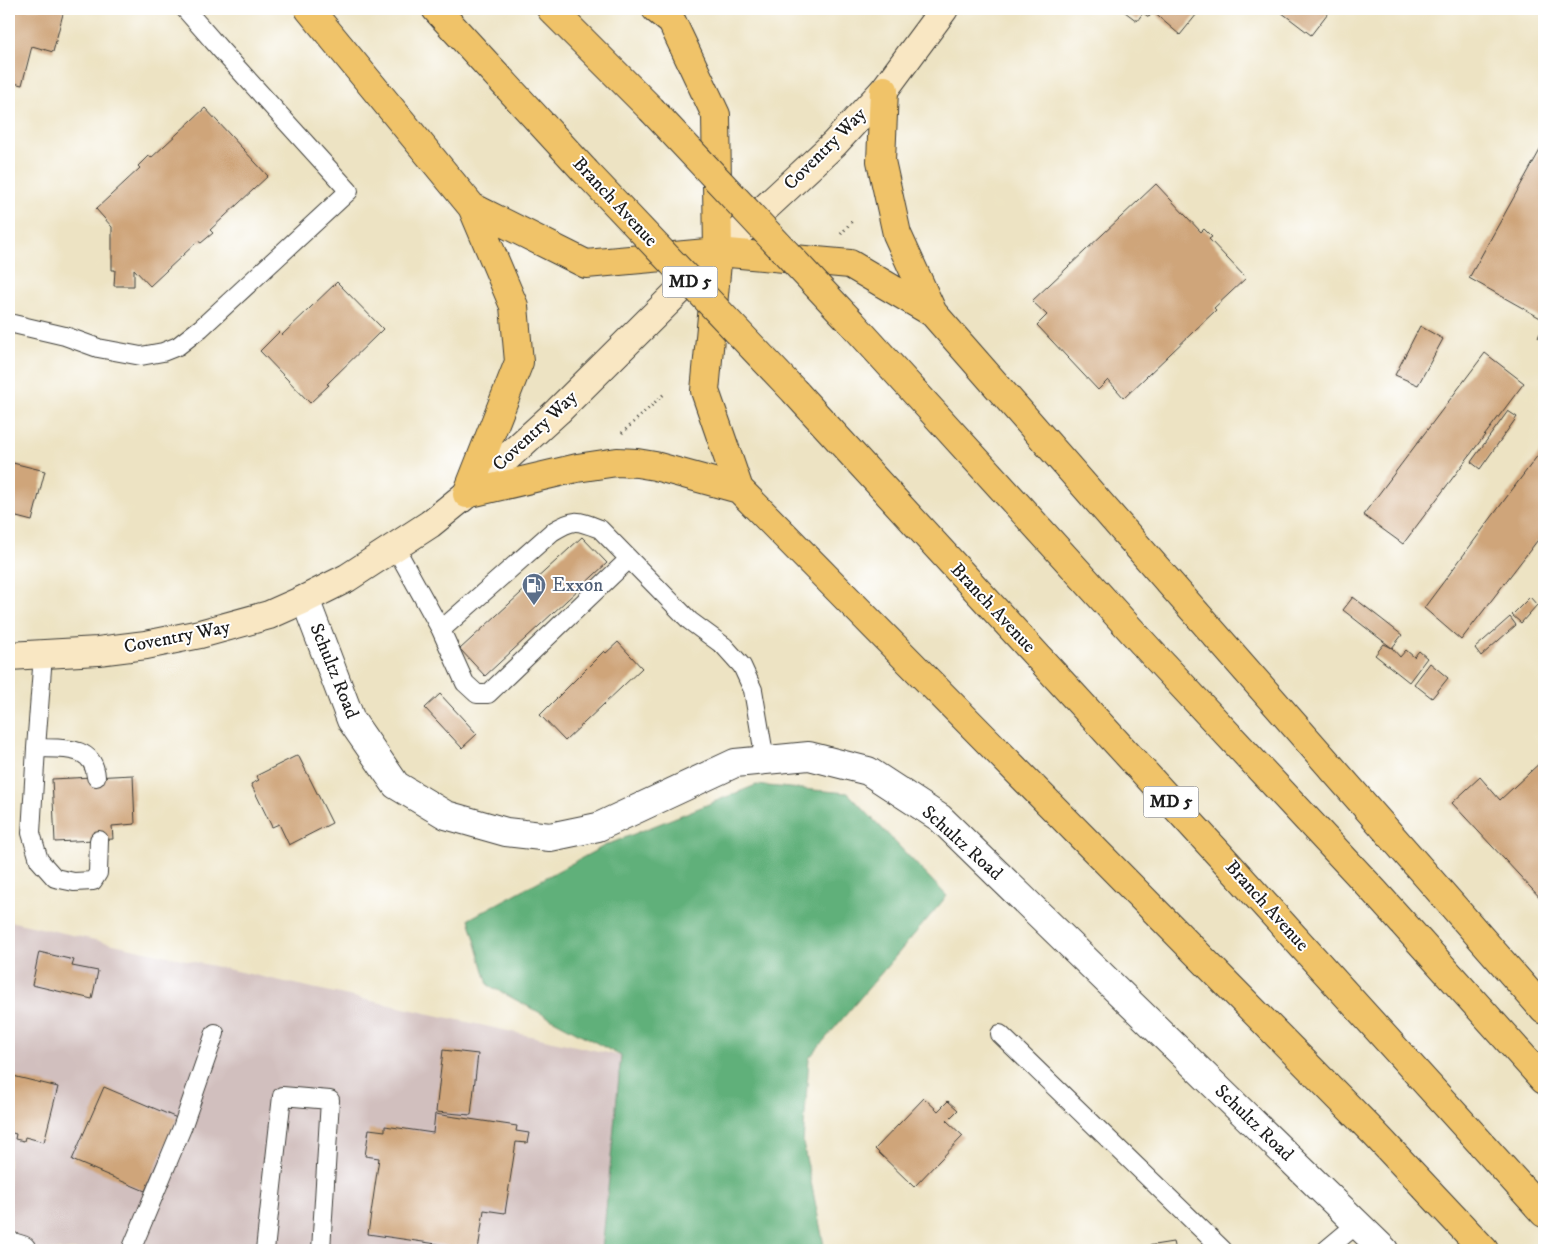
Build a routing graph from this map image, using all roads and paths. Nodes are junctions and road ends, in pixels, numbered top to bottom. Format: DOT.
graph roads {
  1 [pos="185,9"];
  2 [pos="309,9"];
  3 [pos="436,9"];
  4 [pos="551,9"];
  5 [pos="656,9"];
  6 [pos="944,9"];
  7 [pos="884,90"];
  8 [pos="472,207"];
  9 [pos="718,252"];
  10 [pos="933,313"];
  11 [pos="9,323"];
  12 [pos="664,394"];
  13 [pos="618,436"];
  14 [pos="739,489"];
  15 [pos="467,494"];
  16 [pos="395,547"];
  17 [pos="629,559"];
  18 [pos="305,599"];
  19 [pos="440,630"];
  20 [pos="43,655"];
  21 [pos="9,656"];
  22 [pos="36,748"];
  23 [pos="765,760"];
  24 [pos="96,777"];
  25 [pos="99,840"];
  26 [pos="1544,1010"];
  27 [pos="215,1033"];
  28 [pos="1000,1034"];
  29 [pos="1544,1080"];
  30 [pos="1544,1212"];
  31 [pos="1357,1224"];
  32 [pos="9,1246"];
  33 [pos="22,1250"];
  34 [pos="131,1250"];
  35 [pos="265,1250"];
  36 [pos="321,1250"];
  37 [pos="1223,1250"];
  38 [pos="1326,1250"];
  39 [pos="1384,1250"];
  40 [pos="1484,1250"];
  1 -- 11 [label="lane"];
  2 -- 8 [label="highway"];
  3 -- 30 [label="highway, Branch Avenue / MD 5, bridge"];
  4 -- 29 [label="highway, bridge"];
  5 -- 9 [label="highway"];
  6 -- 7 [label="main road, Coventry Way"];
  7 -- 9 [label="main road, Coventry Way"];
  7 -- 10 [label="highway"];
  8 -- 9 [label="highway"];
  8 -- 15 [label="highway"];
  9 -- 10 [label="highway"];
  9 -- 14 [label="highway"];
  9 -- 15 [label="main road, Coventry Way"];
  10 -- 26 [label="highway"];
  12 -- 13 [label="path"];
  14 -- 15 [label="highway"];
  14 -- 40 [label="highway"];
  15 -- 16 [label="main road, Coventry Way"];
  16 -- 18 [label="main road, Coventry Way"];
  16 -- 19 [label="lane"];
  17 -- 19 [label="lane"];
  17 -- 19 [label="lane"];
  17 -- 23 [label="lane"];
  18 -- 20 [label="main road, Coventry Way"];
  18 -- 23 [label="street, Schultz Road"];
  20 -- 21 [label="main road, Coventry Way"];
  20 -- 22 [label="lane"];
  22 -- 24 [label="lane"];
  22 -- 25 [label="lane"];
  23 -- 31 [label="street, Schultz Road"];
  27 -- 34 [label="lane"];
  28 -- 37 [label="lane"];
  31 -- 38 [label="lane"];
  31 -- 39 [label="street, Schultz Road"];
  32 -- 33 [label="street"];
  35 -- 36 [label="lane"];
}
